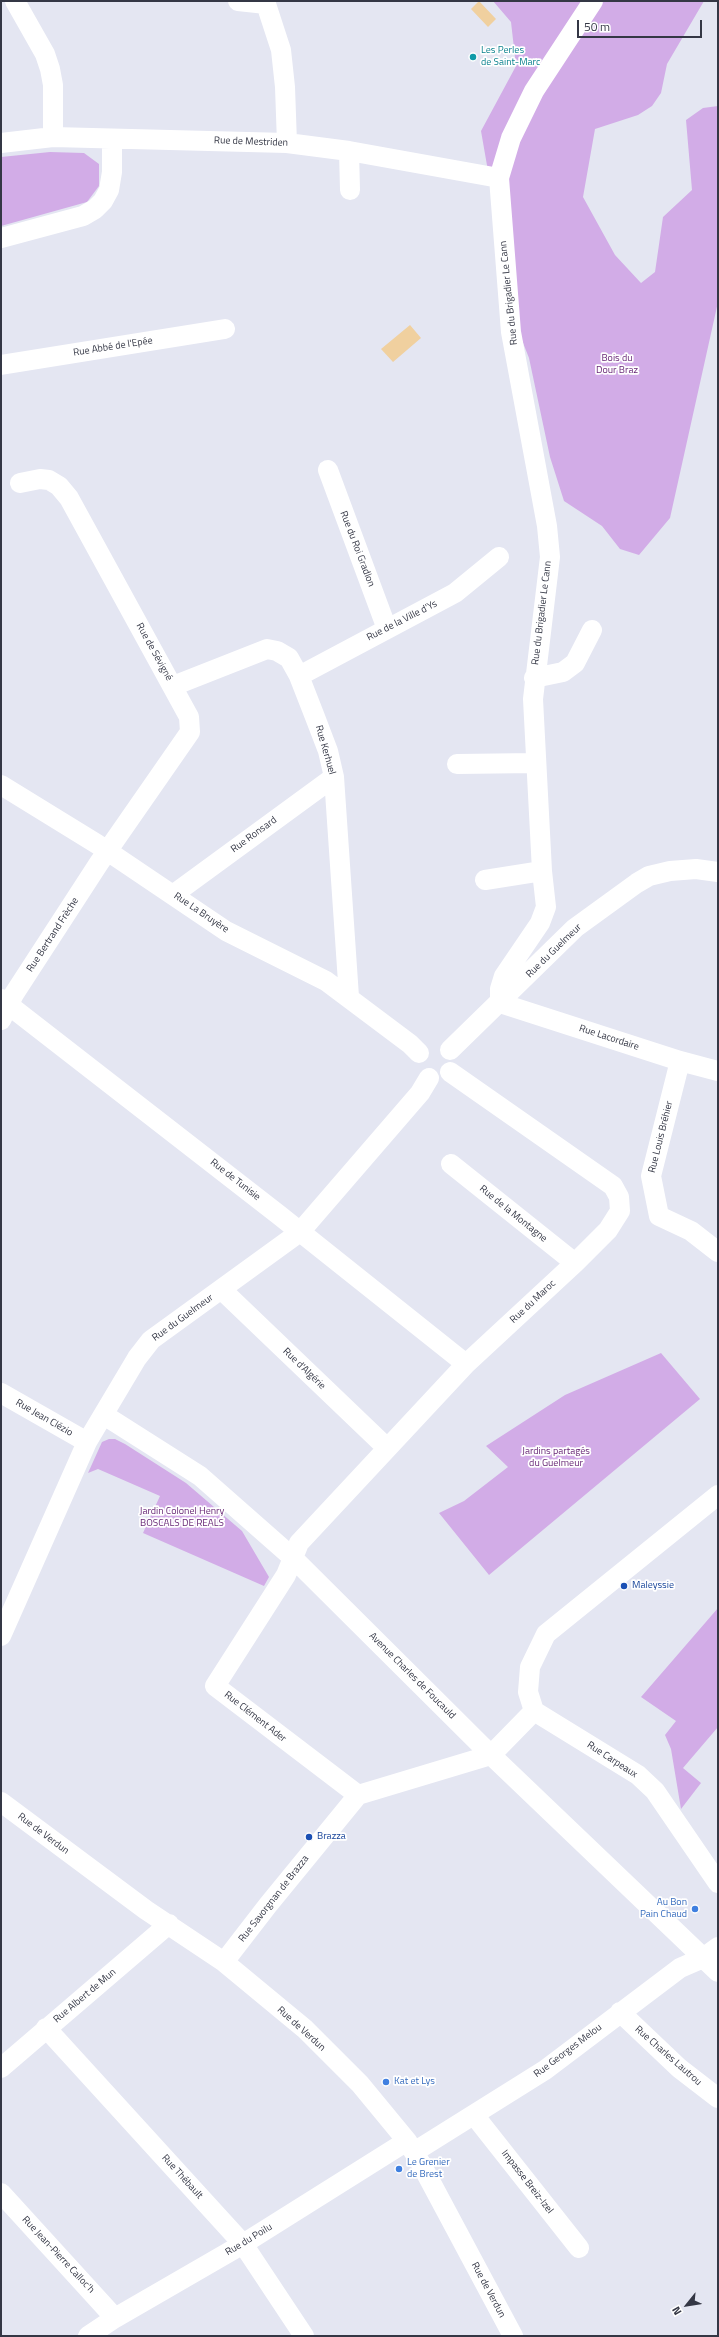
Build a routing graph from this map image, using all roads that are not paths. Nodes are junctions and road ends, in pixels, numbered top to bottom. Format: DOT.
graph roads {
  1 [pos="16,1"];
  2 [pos="238,1"];
  3 [pos="593,1"];
  4 [pos="266,2"];
  5 [pos="53,137"];
  6 [pos="112,138"];
  7 [pos="1,143"];
  8 [pos="287,143"];
  9 [pos="349,151"];
  10 [pos="499,178"];
  11 [pos="350,190"];
  12 [pos="1,238"];
  13 [pos="225,329"];
  14 [pos="1,365"];
  15 [pos="328,470"];
  16 [pos="20,483"];
  17 [pos="499,557"];
  18 [pos="387,629"];
  19 [pos="592,630"];
  20 [pos="299,676"];
  21 [pos="534,678"];
  22 [pos="173,686"];
  23 [pos="535,762"];
  24 [pos="457,764"];
  25 [pos="334,776"];
  26 [pos="1,785"];
  27 [pos="108,852"];
  28 [pos="542,871"];
  29 [pos="718,872"];
  30 [pos="485,880"];
  31 [pos="174,894"];
  32 [pos="349,997"];
  33 [pos="500,1004"];
  34 [pos="4,1008"];
  35 [pos="450,1050"];
  36 [pos="419,1053"];
  37 [pos="680,1061"];
  38 [pos="718,1071"];
  39 [pos="450,1072"];
  40 [pos="429,1078"];
  41 [pos="451,1164"];
  42 [pos="300,1232"];
  43 [pos="718,1252"];
  44 [pos="576,1263"];
  45 [pos="222,1290"];
  46 [pos="466,1364"];
  47 [pos="1,1394"];
  48 [pos="104,1415"];
  49 [pos="87,1442"];
  50 [pos="387,1448"];
  51 [pos="718,1495"];
  52 [pos="292,1557"];
  53 [pos="1,1636"];
  54 [pos="534,1710"];
  55 [pos="491,1755"];
  56 [pos="358,1795"];
  57 [pos="1,1802"];
  58 [pos="718,1883"];
  59 [pos="169,1924"];
  60 [pos="711,1952"];
  61 [pos="224,1962"];
  62 [pos="718,1972"];
  63 [pos="620,2012"];
  64 [pos="46,2028"];
  65 [pos="1,2068"];
  66 [pos="718,2098"];
  67 [pos="474,2115"];
  68 [pos="411,2146"];
  69 [pos="1,2194"];
  70 [pos="243,2244"];
  71 [pos="579,2248"];
  72 [pos="115,2318"];
  73 [pos="88,2336"];
  74 [pos="304,2336"];
  75 [pos="513,2336"];
  1 -- 5 [label="street"];
  2 -- 4 [label="street"];
  3 -- 10 [label="street, Rue du Brigadier Le Cann"];
  4 -- 8 [label="street"];
  5 -- 6 [label="street, Rue de Mestriden"];
  5 -- 7 [label="street, Rue de Mestriden"];
  6 -- 8 [label="street, Rue de Mestriden"];
  6 -- 12 [label="street"];
  8 -- 9 [label="street, Rue de Mestriden"];
  9 -- 10 [label="street, Rue de Mestriden"];
  9 -- 11 [label="street"];
  10 -- 21 [label="street, Rue du Brigadier Le Cann"];
  13 -- 14 [label="street, Rue Abbé de l'Epée"];
  15 -- 18 [label="street, Rue du Roi Gradlon"];
  16 -- 22 [label="street, Rue de Sévigné"];
  17 -- 18 [label="street, Rue de la Ville d'Ys"];
  18 -- 20 [label="street, Rue de la Ville d'Ys"];
  19 -- 21 [label="street, Rue du Brigadier Le Cann"];
  20 -- 22 [label="street, Rue Kerhuel"];
  20 -- 25 [label="street, Rue Kerhuel"];
  21 -- 23 [label="street, Rue du Brigadier Le Cann"];
  22 -- 27 [label="street, Rue de Sévigné"];
  23 -- 24 [label="street"];
  23 -- 28 [label="street, Rue du Brigadier Le Cann"];
  25 -- 31 [label="street, Rue Ronsard"];
  25 -- 32 [label="street, Rue Kerhuel"];
  26 -- 27 [label="street, Rue La Bruyère"];
  27 -- 31 [label="street, Rue La Bruyère"];
  27 -- 34 [label="street, Rue Bertrand Frèche"];
  28 -- 30 [label="street"];
  28 -- 33 [label="street, Rue du Brigadier Le Cann"];
  29 -- 33 [label="street, Rue du Guelmeur"];
  31 -- 32 [label="street, Rue La Bruyère"];
  32 -- 36 [label="street, Rue La Bruyère"];
  33 -- 35 [label="street, Rue du Guelmeur"];
  33 -- 37 [label="street, Rue Lacordaire"];
  34 -- 42 [label="street, Rue de Tunisie"];
  35 -- 36 [label="street"];
  35 -- 39 [label="street"];
  36 -- 40 [label="street"];
  37 -- 38 [label="street, Rue Lacordaire"];
  37 -- 43 [label="street, Rue Louis Bréhier"];
  39 -- 40 [label="street"];
  39 -- 44 [label="street, Rue du Maroc"];
  40 -- 42 [label="street, Rue du Guelmeur"];
  41 -- 44 [label="street, Rue de la Montagne"];
  42 -- 45 [label="street, Rue du Guelmeur"];
  42 -- 46 [label="street, Rue de Tunisie"];
  44 -- 46 [label="street, Rue du Maroc"];
  45 -- 48 [label="street, Rue du Guelmeur"];
  45 -- 50 [label="street, Rue d'Algérie"];
  46 -- 50 [label="street, Rue du Maroc"];
  47 -- 49 [label="street, Rue Jean Clézio"];
  48 -- 49 [label="street, Rue du Guelmeur"];
  48 -- 52 [label="street, Avenue Charles de Foucauld"];
  49 -- 53 [label="street, Rue du Guelmeur"];
  50 -- 52 [label="street, Rue du Maroc"];
  51 -- 54 [label="street"];
  52 -- 55 [label="street, Avenue Charles de Foucauld"];
  52 -- 56 [label="street, Rue Clément Ader"];
  54 -- 55 [label="street"];
  54 -- 58 [label="street, Rue Carpeaux"];
  55 -- 56 [label="street"];
  55 -- 60 [label="street, Avenue Charles de Foucauld"];
  56 -- 61 [label="street, Rue Savorgnan de Brazza"];
  57 -- 59 [label="street, Rue de Verdun"];
  59 -- 61 [label="street, Rue de Verdun"];
  59 -- 64 [label="street, Rue Albert de Mun"];
  60 -- 62 [label="street, Avenue Charles de Foucauld"];
  60 -- 63 [label="street, Rue Georges Melou"];
  61 -- 68 [label="street, Rue de Verdun"];
  63 -- 66 [label="street, Rue Charles Lautrou"];
  63 -- 67 [label="street, Rue Georges Melou"];
  64 -- 65 [label="street, Rue Albert de Mun"];
  64 -- 70 [label="street, Rue Thébault"];
  67 -- 68 [label="street, Rue Georges Melou"];
  67 -- 71 [label="street, Impasse Breiz-Izel"];
  68 -- 70 [label="street, Rue du Poilu"];
  68 -- 75 [label="street, Rue de Verdun"];
  69 -- 72 [label="street, Rue Jean-Pierre Calloc'h"];
  70 -- 72 [label="street, Rue du Poilu"];
  70 -- 74 [label="street, Rue Thébault"];
  72 -- 73 [label="street, Rue du Poilu"];
}
